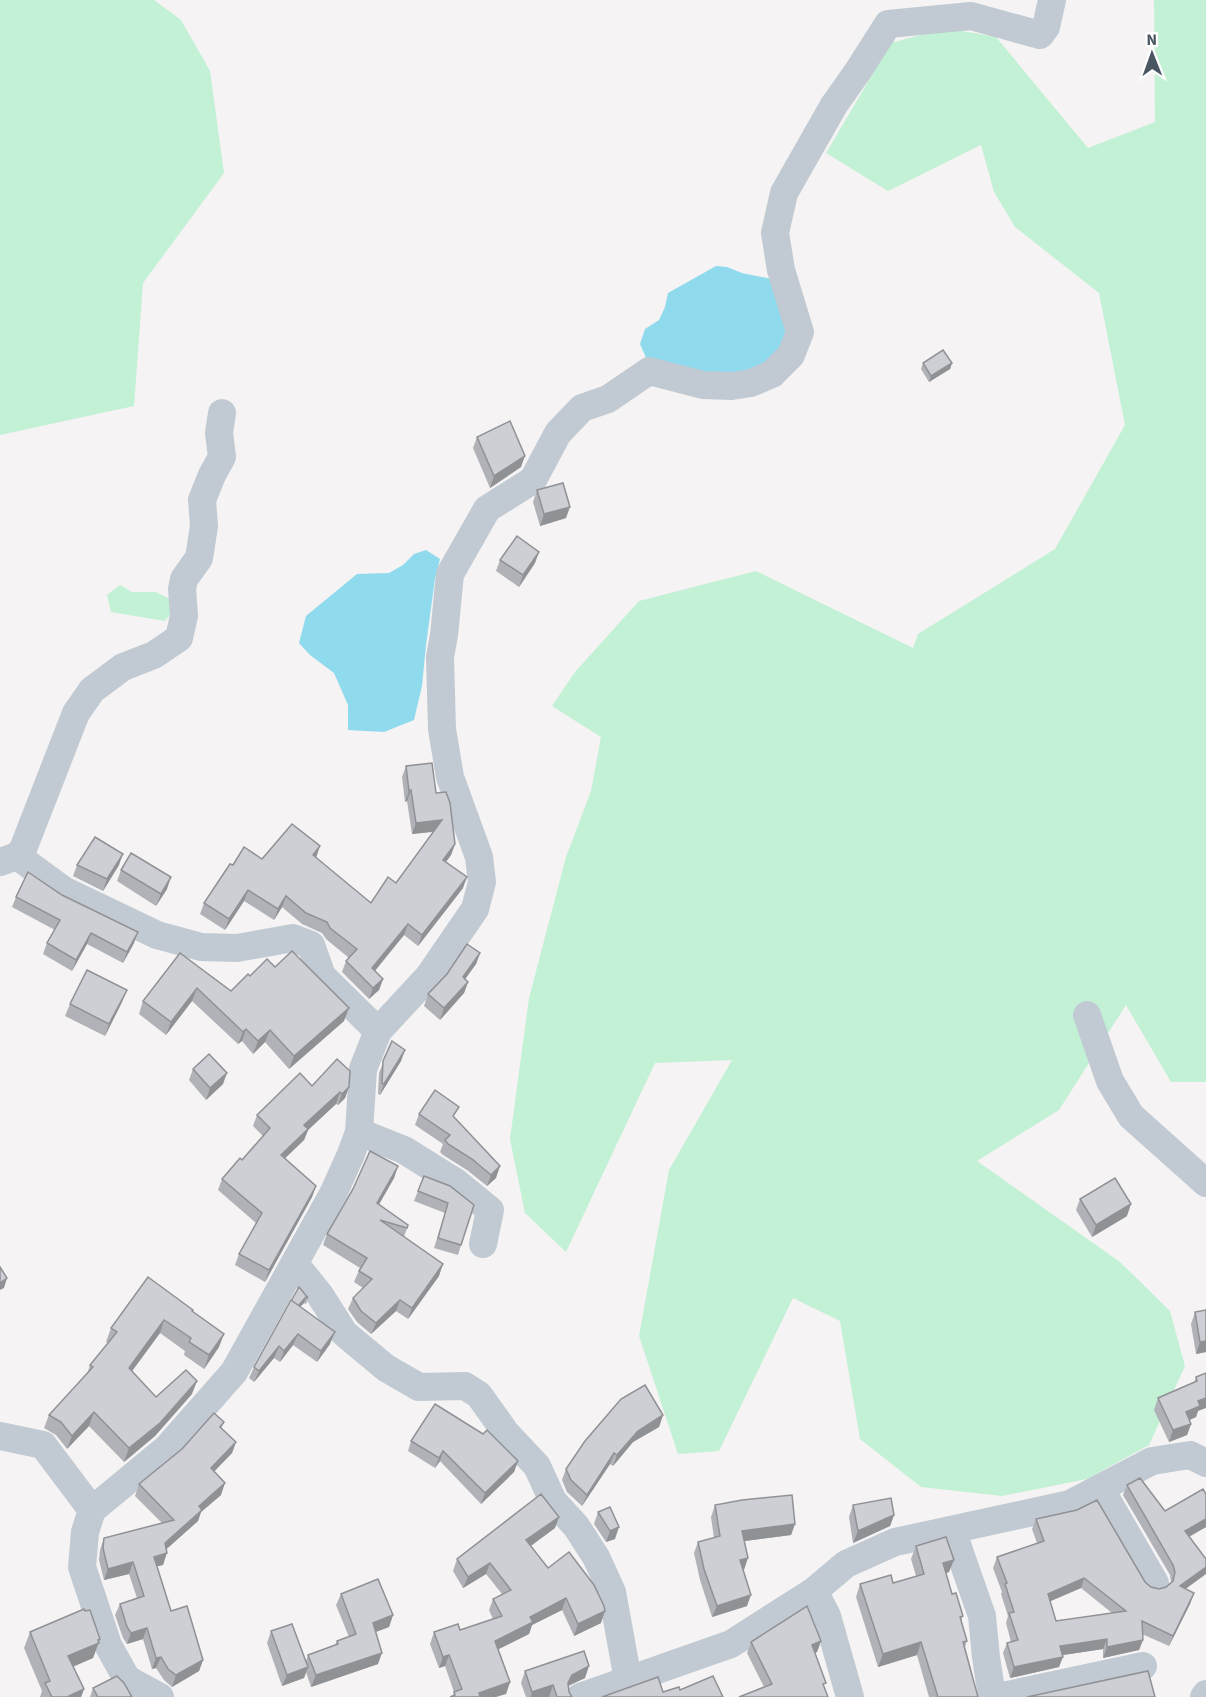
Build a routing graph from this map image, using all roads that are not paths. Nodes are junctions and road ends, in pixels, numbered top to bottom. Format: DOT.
graph roads {
  1 [pos="1052,0"];
  2 [pos="222,413"];
  3 [pos="8,859"];
  4 [pos="1087,1015"];
  5 [pos="378,1031"];
  6 [pos="359,1132"];
  7 [pos="1206,1183"];
  8 [pos="483,1244"];
  9 [pos="294,1264"];
  10 [pos="0,1436"];
  11 [pos="1206,1463"];
  12 [pos="1100,1488"];
  13 [pos="92,1510"];
  14 [pos="952,1530"];
  15 [pos="1155,1583"];
  16 [pos="814,1592"];
  17 [pos="1143,1665"];
  18 [pos="628,1680"];
  19 [pos="160,1697"];
  20 [pos="580,1697"];
  21 [pos="850,1697"];
  22 [pos="992,1697"];
  23 [pos="998,1697"];
  1 -- 5 [label="street"];
  2 -- 3 [label="street"];
  3 -- 5 [label="street"];
  4 -- 7 [label="street"];
  5 -- 6 [label="street"];
  6 -- 8 [label="street"];
  6 -- 9 [label="street"];
  9 -- 13 [label="street"];
  9 -- 18 [label="street"];
  10 -- 13 [label="street"];
  11 -- 12 [label="street"];
  12 -- 14 [label="street"];
  12 -- 15 [label="street"];
  13 -- 19 [label="street"];
  14 -- 16 [label="street"];
  14 -- 22 [label="street"];
  16 -- 18 [label="street"];
  16 -- 21 [label="street"];
  17 -- 23 [label="street"];
  18 -- 20 [label="street"];
}
